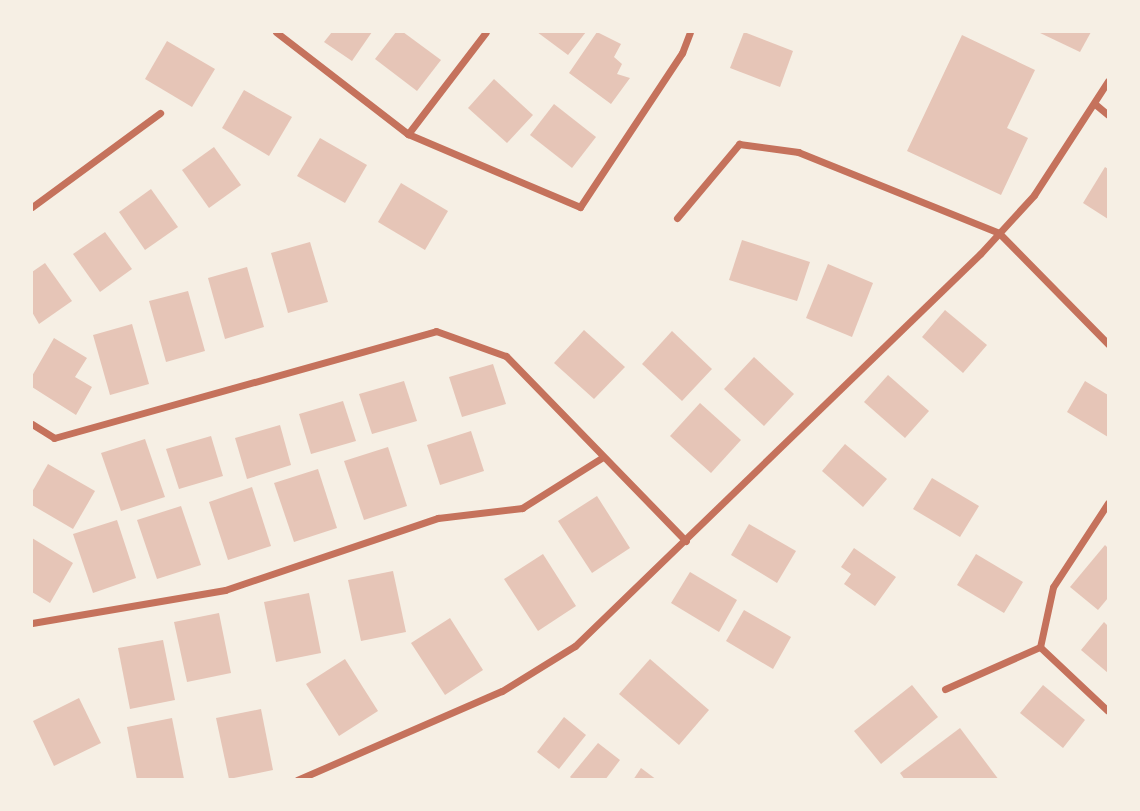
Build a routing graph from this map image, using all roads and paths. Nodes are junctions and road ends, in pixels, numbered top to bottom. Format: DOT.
graph roads {
  1 [pos="276,32"];
  2 [pos="486,32"];
  3 [pos="690,32"];
  4 [pos="1108,81"];
  5 [pos="1095,104"];
  6 [pos="160,113"];
  7 [pos="1108,115"];
  8 [pos="408,134"];
  9 [pos="32,207"];
  10 [pos="677,218"];
  11 [pos="999,233"];
  12 [pos="1108,344"];
  13 [pos="32,424"];
  14 [pos="604,457"];
  15 [pos="1108,503"];
  16 [pos="686,541"];
  17 [pos="32,623"];
  18 [pos="1040,647"];
  19 [pos="945,688"];
  20 [pos="1108,711"];
  21 [pos="297,779"];
  1 -- 8 [label="street"];
  2 -- 8 [label="street"];
  3 -- 8 [label="street"];
  4 -- 5 [label="street"];
  5 -- 7 [label="street"];
  5 -- 11 [label="street"];
  6 -- 9 [label="street"];
  10 -- 11 [label="street"];
  11 -- 12 [label="street"];
  11 -- 16 [label="street"];
  13 -- 14 [label="street"];
  14 -- 16 [label="street"];
  14 -- 17 [label="street"];
  15 -- 18 [label="street"];
  16 -- 21 [label="street"];
  18 -- 19 [label="street"];
  18 -- 20 [label="street"];
}
